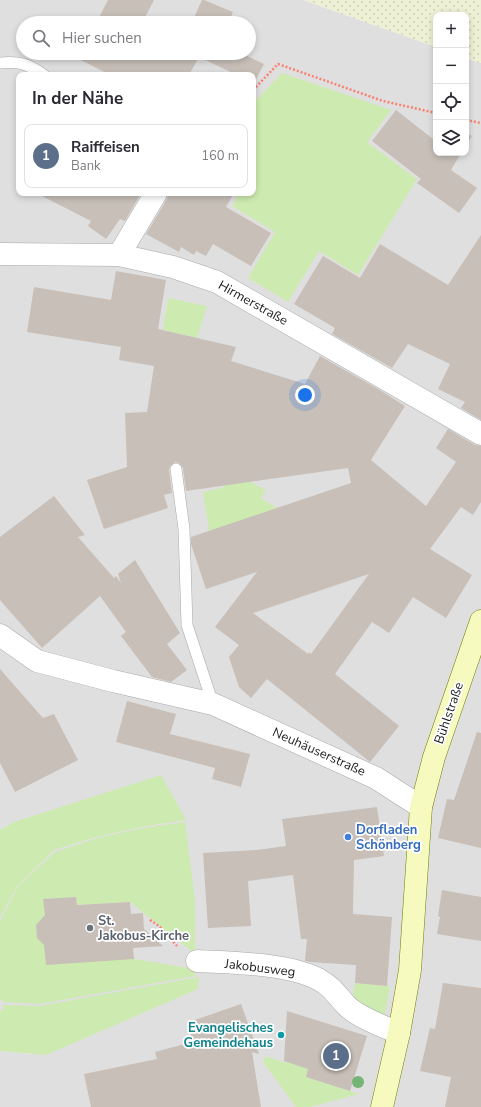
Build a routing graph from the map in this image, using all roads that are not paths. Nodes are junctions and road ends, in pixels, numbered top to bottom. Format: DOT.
graph roads {
  1 [pos="0,64"];
  2 [pos="39,72"];
  3 [pos="154,196"];
  4 [pos="0,254"];
  5 [pos="120,255"];
  6 [pos="481,434"];
  7 [pos="176,469"];
  8 [pos="481,621"];
  9 [pos="0,635"];
  10 [pos="213,704"];
  11 [pos="421,807"];
  12 [pos="197,961"];
  13 [pos="399,1033"];
  14 [pos="382,1107"];
  1 -- 2 [label="lane"];
  3 -- 5 [label="street"];
  4 -- 5 [label="street, Hirmerstraße"];
  5 -- 6 [label="street, Hirmerstraße"];
  7 -- 10 [label="lane"];
  8 -- 11 [label="street, Bühlstraße"];
  9 -- 10 [label="street, Neuhäuserstraße"];
  10 -- 11 [label="street, Neuhäuserstraße"];
  11 -- 13 [label="street, Bühlstraße"];
  12 -- 13 [label="street, Jakobusweg"];
  13 -- 14 [label="street, Bühlstraße"];
}
